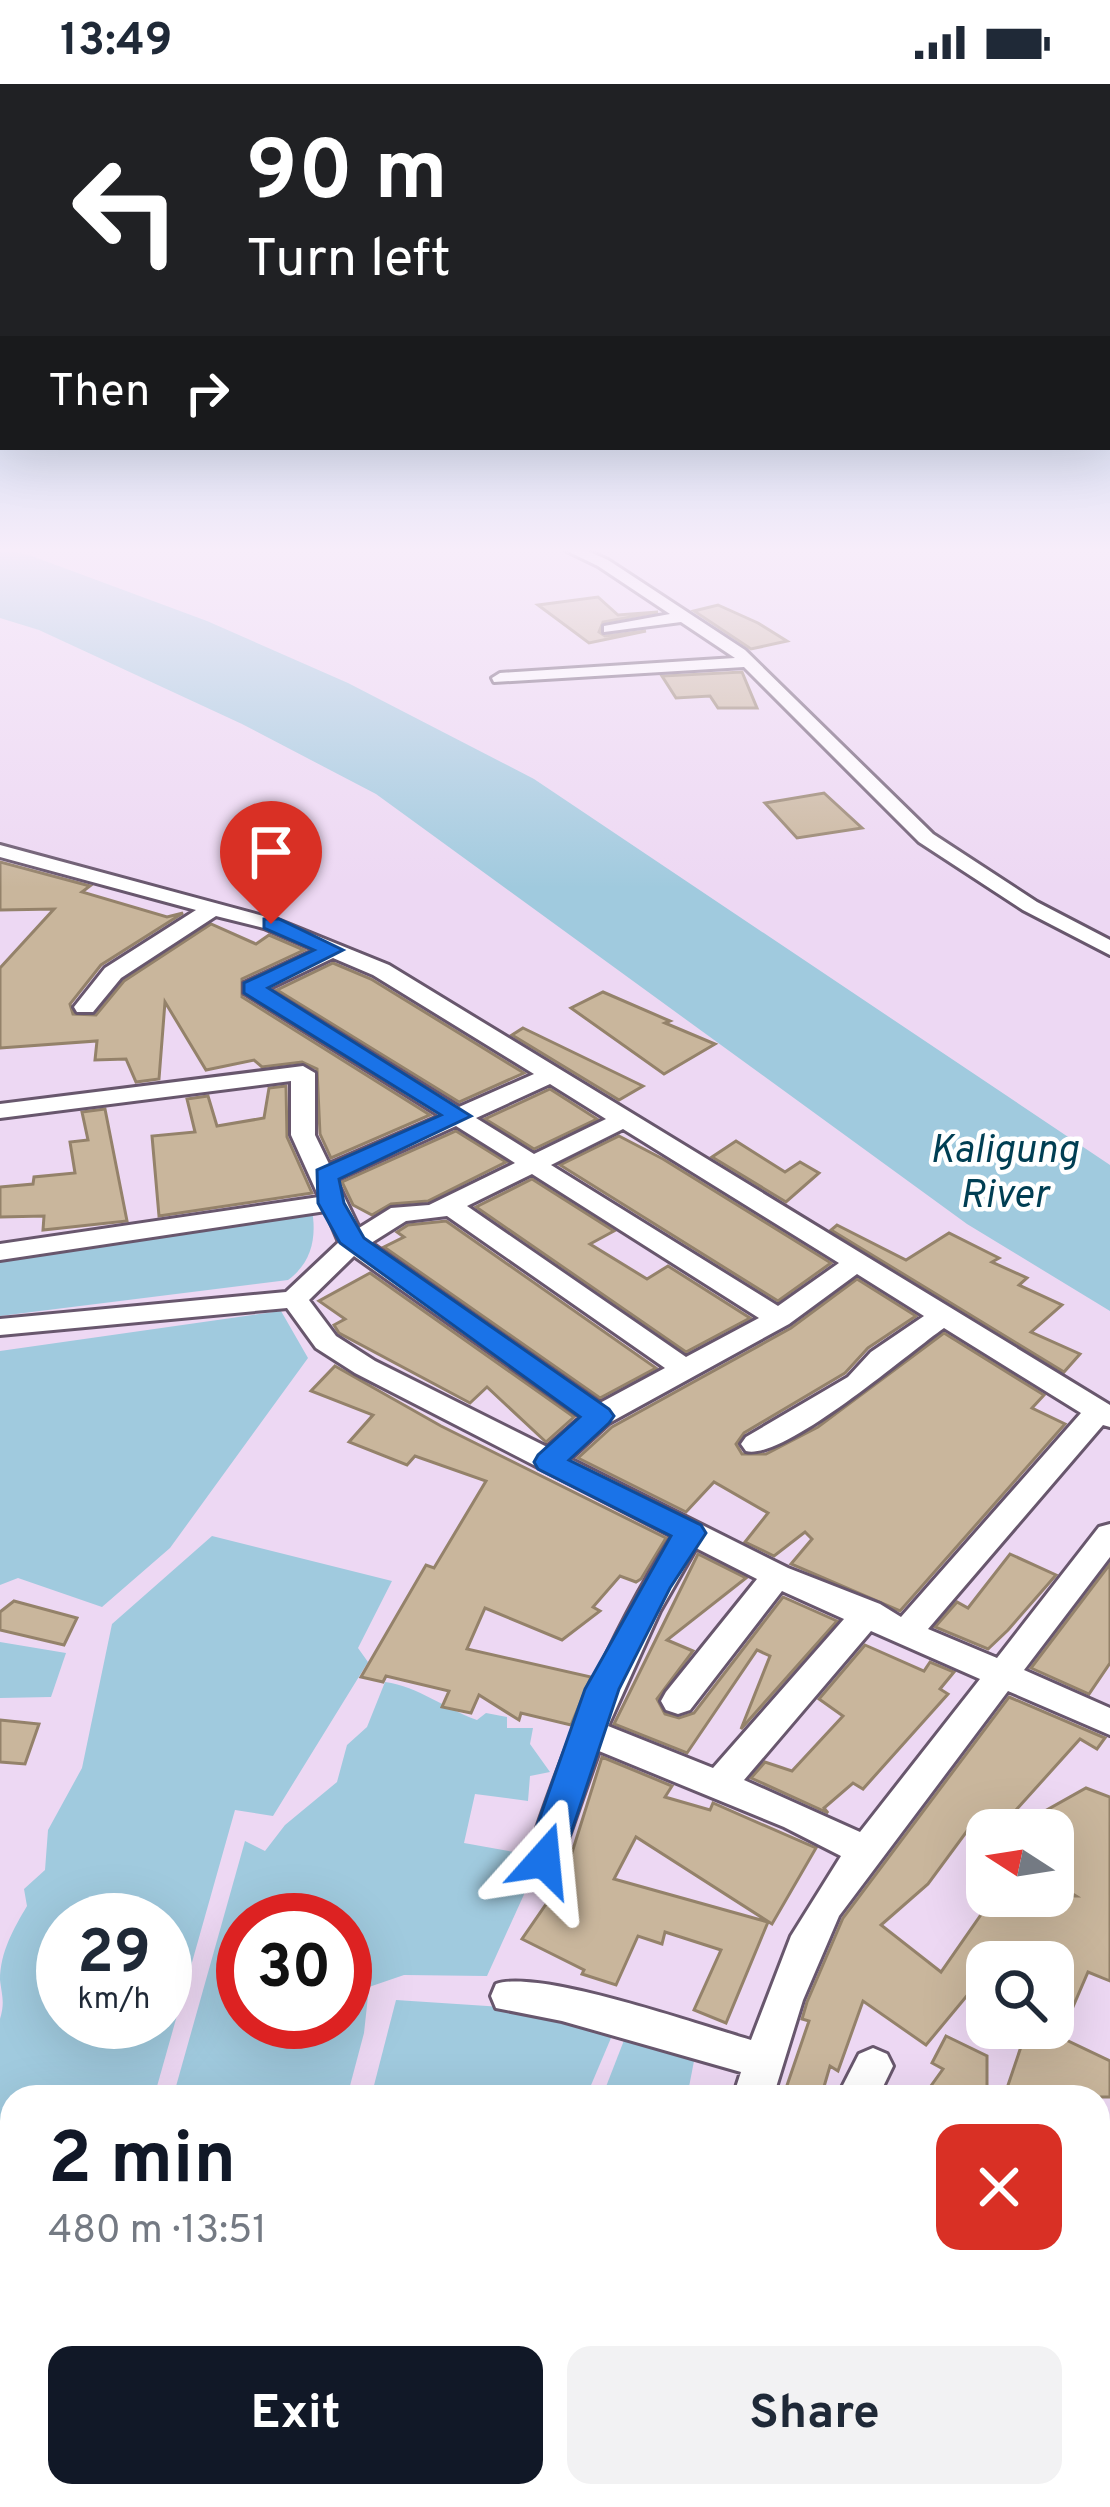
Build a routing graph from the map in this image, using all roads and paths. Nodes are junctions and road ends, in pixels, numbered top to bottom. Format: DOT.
graph roads {
  1 [pos="749,662"];
  2 [pos="750,662"];
  3 [pos="500,678"];
  4 [pos="0,851"];
  5 [pos="212,909"];
  6 [pos="1110,949"];
  7 [pos="332,950"];
  8 [pos="85,1007"];
  9 [pos="552,1075"];
  10 [pos="0,1111"];
  11 [pos="459,1116"];
  12 [pos="623,1120"];
  13 [pos="532,1161"];
  14 [pos="328,1189"];
  15 [pos="448,1205"];
  16 [pos="353,1243"];
  17 [pos="0,1252"];
  18 [pos="853,1265"];
  19 [pos="293,1299"];
  20 [pos="943,1316"];
  21 [pos="779,1318"];
  22 [pos="0,1327"];
  23 [pos="685,1370"];
  24 [pos="1104,1415"];
  25 [pos="599,1416"];
  26 [pos="756,1444"];
  27 [pos="549,1462"];
  28 [pos="690,1533"];
  29 [pos="1110,1535"];
  30 [pos="777,1576"];
  31 [pos="869,1612"];
  32 [pos="908,1631"];
  33 [pos="998,1676"];
  34 [pos="678,1701"];
  35 [pos="1110,1722"];
  36 [pos="586,1732"];
  37 [pos="718,1785"];
  38 [pos="866,1852"];
  39 [pos="544,1860"];
  40 [pos="510,1996"];
  41 [pos="759,2079"];
  1 -- 3 [label="street"];
  2 -- 6 [label="street"];
  4 -- 5 [label="street"];
  5 -- 7 [label="street"];
  5 -- 8 [label="street"];
  7 -- 9 [label="street"];
  7 -- 11 [label="street"];
  9 -- 11 [label="street"];
  9 -- 12 [label="street"];
  10 -- 14 [label="street"];
  11 -- 13 [label="street"];
  11 -- 14 [label="street"];
  12 -- 13 [label="street"];
  12 -- 18 [label="street"];
  13 -- 15 [label="street"];
  13 -- 21 [label="street"];
  14 -- 16 [label="street"];
  14 -- 17 [label="street"];
  15 -- 16 [label="street"];
  15 -- 23 [label="street"];
  16 -- 19 [label="street"];
  16 -- 25 [label="street"];
  18 -- 20 [label="street"];
  18 -- 21 [label="street"];
  19 -- 22 [label="street"];
  19 -- 27 [label="street"];
  20 -- 24 [label="street"];
  20 -- 26 [label="street"];
  21 -- 23 [label="street"];
  23 -- 25 [label="street"];
  24 -- 32 [label="street"];
  25 -- 27 [label="street"];
  27 -- 28 [label="street"];
  28 -- 30 [label="street"];
  28 -- 36 [label="street"];
  29 -- 33 [label="street"];
  30 -- 31 [label="street"];
  30 -- 34 [label="street"];
  31 -- 32 [label="street"];
  31 -- 37 [label="street"];
  32 -- 33 [label="street"];
  33 -- 35 [label="street"];
  33 -- 38 [label="street"];
  36 -- 37 [label="street"];
  36 -- 39 [label="street"];
  37 -- 38 [label="street"];
  38 -- 41 [label="street"];
  40 -- 41 [label="street"];
}
